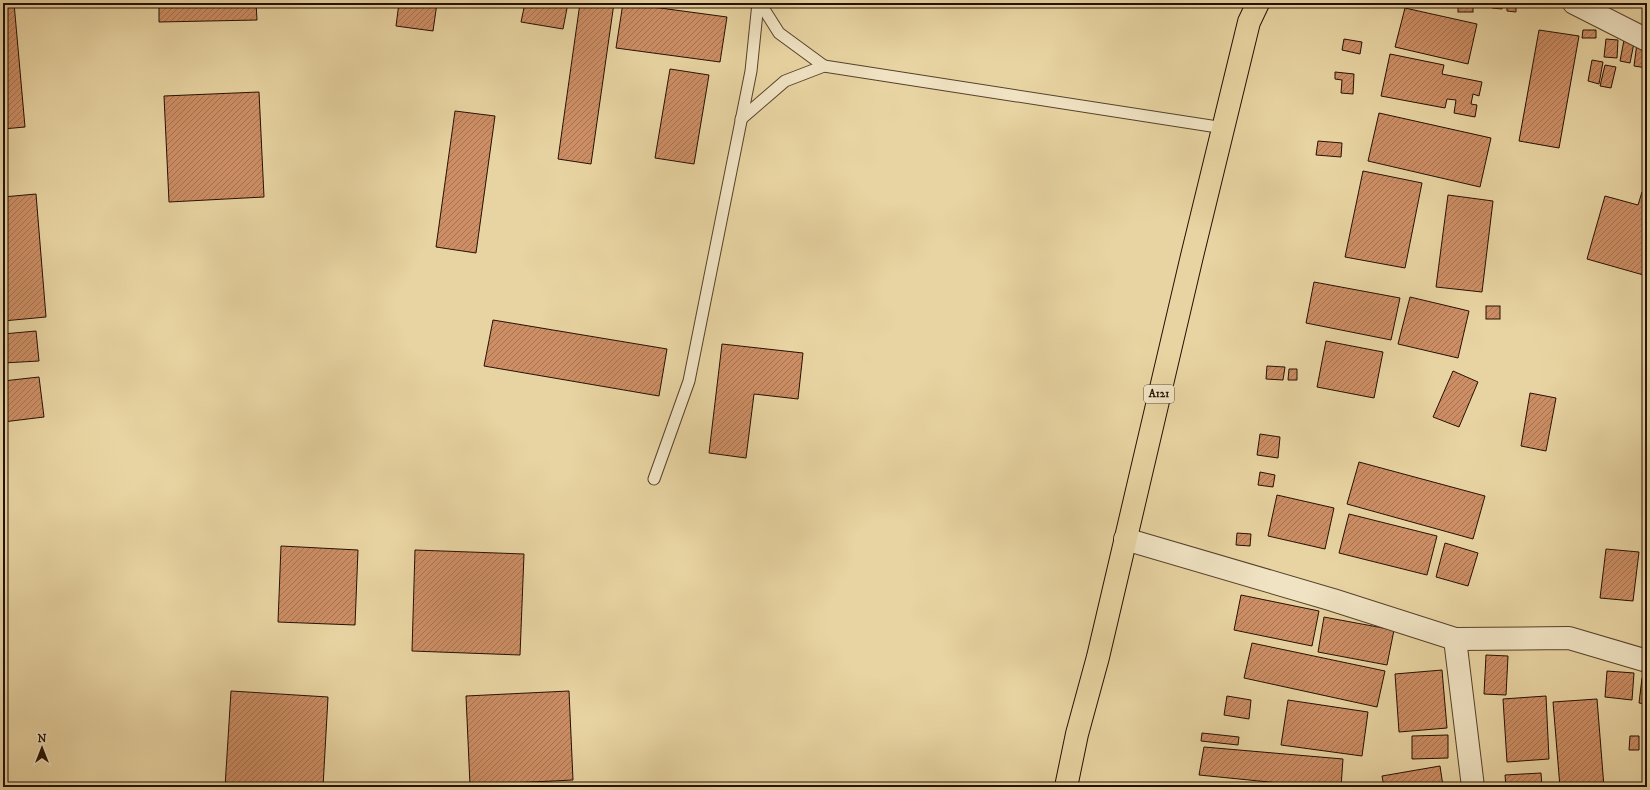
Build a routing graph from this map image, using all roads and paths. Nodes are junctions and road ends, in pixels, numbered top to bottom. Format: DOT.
graph roads {
  1 [pos="759,3"];
  2 [pos="1258,3"];
  3 [pos="1574,3"];
  4 [pos="1647,39"];
  5 [pos="824,66"];
  6 [pos="741,119"];
  7 [pos="1224,128"];
  8 [pos="654,479"];
  9 [pos="1125,539"];
  10 [pos="1455,639"];
  11 [pos="1647,661"];
  12 [pos="1066,787"];
  13 [pos="1473,787"];
  1 -- 5 [label="lane"];
  1 -- 6 [label="lane"];
  2 -- 7 [label="main road, A121"];
  3 -- 4 [label="street"];
  5 -- 6 [label="lane"];
  5 -- 7 [label="lane"];
  6 -- 8 [label="lane"];
  7 -- 9 [label="main road, A121"];
  9 -- 10 [label="street"];
  9 -- 12 [label="main road, A121"];
  10 -- 11 [label="street"];
  10 -- 13 [label="street"];
}
